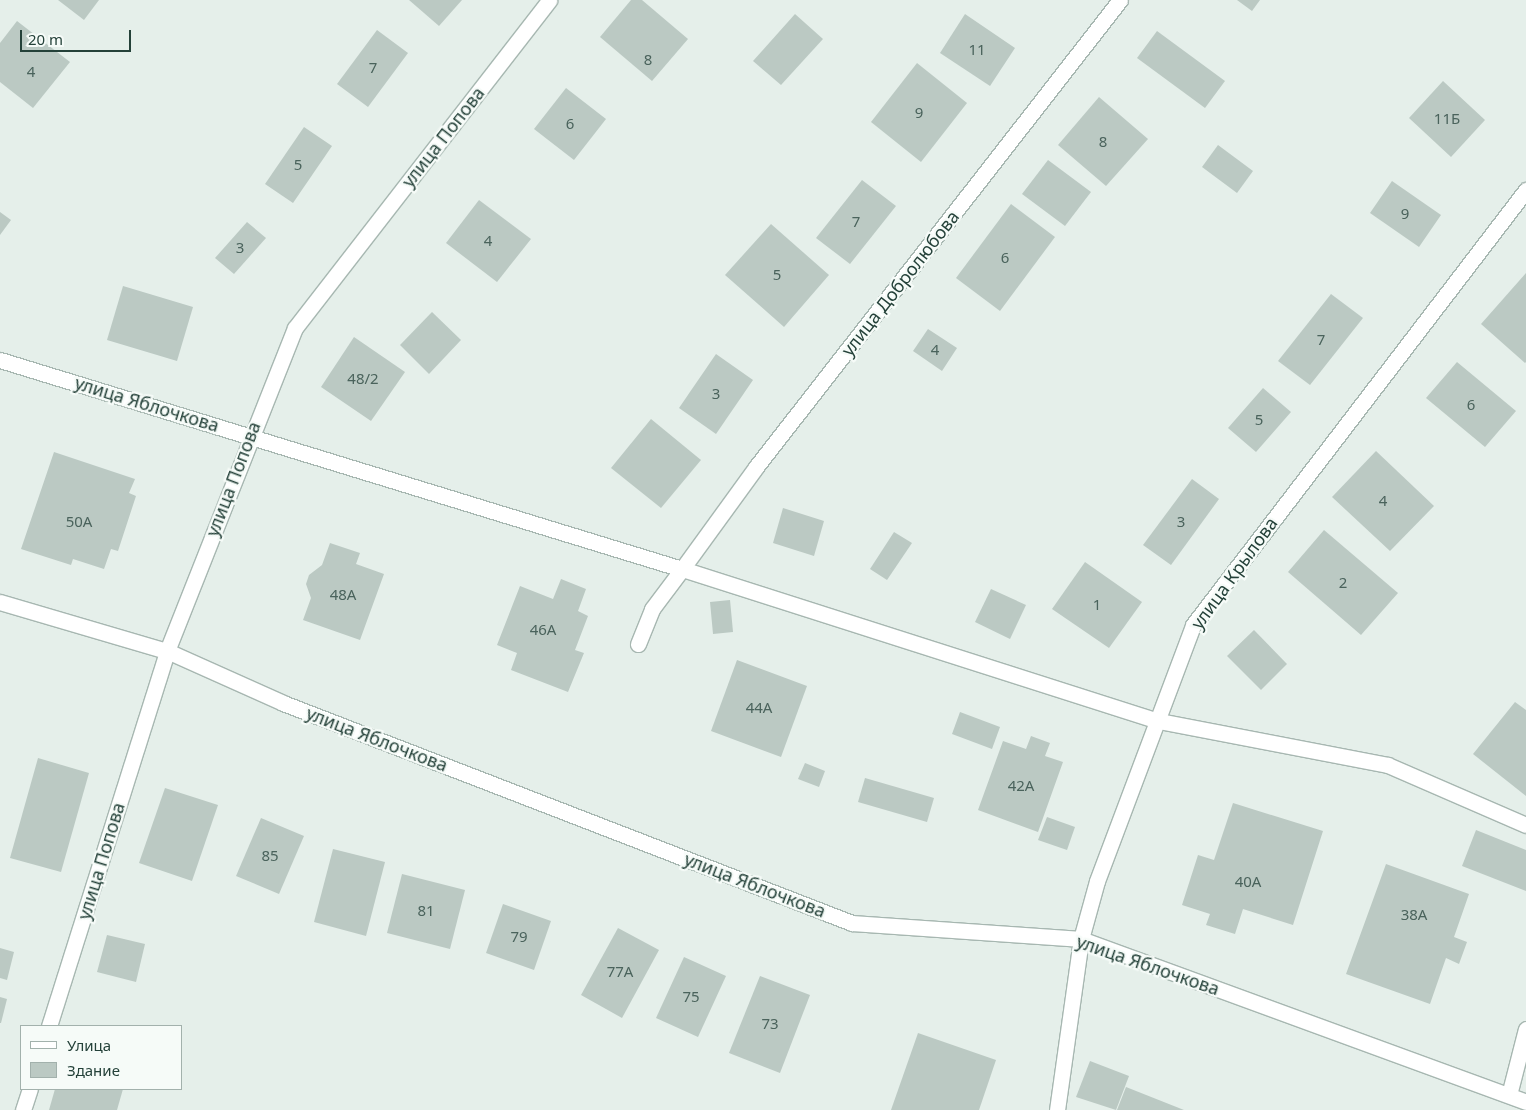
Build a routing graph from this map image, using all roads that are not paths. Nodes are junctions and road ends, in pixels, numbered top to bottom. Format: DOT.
graph roads {
  1 [pos="549,0"];
  2 [pos="1120,0"];
  3 [pos="1526,190"];
  4 [pos="0,360"];
  5 [pos="250,435"];
  6 [pos="682,569"];
  7 [pos="0,602"];
  8 [pos="638,644"];
  9 [pos="167,651"];
  10 [pos="1154,720"];
  11 [pos="1526,825"];
  12 [pos="1081,939"];
  13 [pos="49,1025"];
  14 [pos="1526,1029"];
  15 [pos="30,1090"];
  16 [pos="1509,1094"];
  17 [pos="1526,1102"];
  18 [pos="23,1110"];
  19 [pos="1057,1110"];
  1 -- 5 [label="street, улица Попова"];
  2 -- 6 [label="street, улица Добролюбова"];
  3 -- 10 [label="street, улица Крылова"];
  4 -- 5 [label="street, улица Яблочкова"];
  5 -- 6 [label="street, улица Яблочкова"];
  5 -- 9 [label="street, улица Попова"];
  6 -- 8 [label="street, улица Добролюбова"];
  6 -- 10 [label="street, улица Яблочкова"];
  7 -- 9 [label="street, улица Яблочкова"];
  9 -- 12 [label="street, улица Яблочкова"];
  9 -- 13 [label="street, улица Попова"];
  10 -- 11 [label="street, улица Яблочкова"];
  10 -- 12 [label="street, улица Крылова"];
  12 -- 16 [label="street, улица Яблочкова"];
  12 -- 19 [label="street, улица Крылова"];
  14 -- 16 [label="street"];
  15 -- 18 [label="street"];
  16 -- 17 [label="street, улица Яблочкова"];
}
